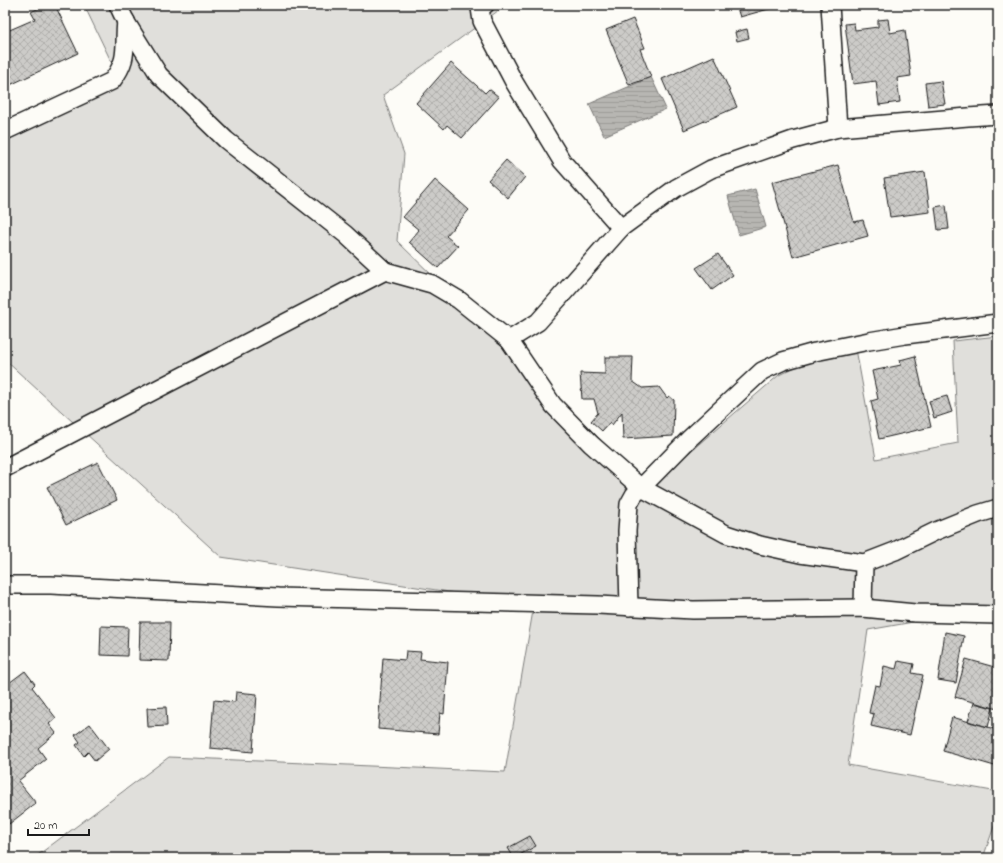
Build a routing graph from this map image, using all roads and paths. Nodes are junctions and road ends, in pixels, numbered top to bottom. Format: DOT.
graph roads {
  1 [pos="118,5"];
  2 [pos="131,5"];
  3 [pos="485,5"];
  4 [pos="830,5"];
  5 [pos="126,22"];
  6 [pos="998,115"];
  7 [pos="838,128"];
  8 [pos="5,131"];
  9 [pos="621,228"];
  10 [pos="385,271"];
  11 [pos="998,323"];
  12 [pos="509,340"];
  13 [pos="5,468"];
  14 [pos="640,487"];
  15 [pos="998,508"];
  16 [pos="864,563"];
  17 [pos="5,585"];
  18 [pos="628,607"];
  19 [pos="863,608"];
  20 [pos="998,615"];
  1 -- 5 [label="street"];
  2 -- 5 [label="street"];
  3 -- 9 [label="street"];
  4 -- 7 [label="street"];
  5 -- 8 [label="street"];
  5 -- 10 [label="street"];
  6 -- 7 [label="street"];
  7 -- 9 [label="street"];
  9 -- 12 [label="street"];
  10 -- 12 [label="street"];
  10 -- 13 [label="street"];
  11 -- 14 [label="street"];
  12 -- 14 [label="street"];
  14 -- 16 [label="street"];
  14 -- 18 [label="street"];
  15 -- 16 [label="street"];
  16 -- 19 [label="street"];
  17 -- 18 [label="street"];
  18 -- 19 [label="street"];
  19 -- 20 [label="street"];
}
